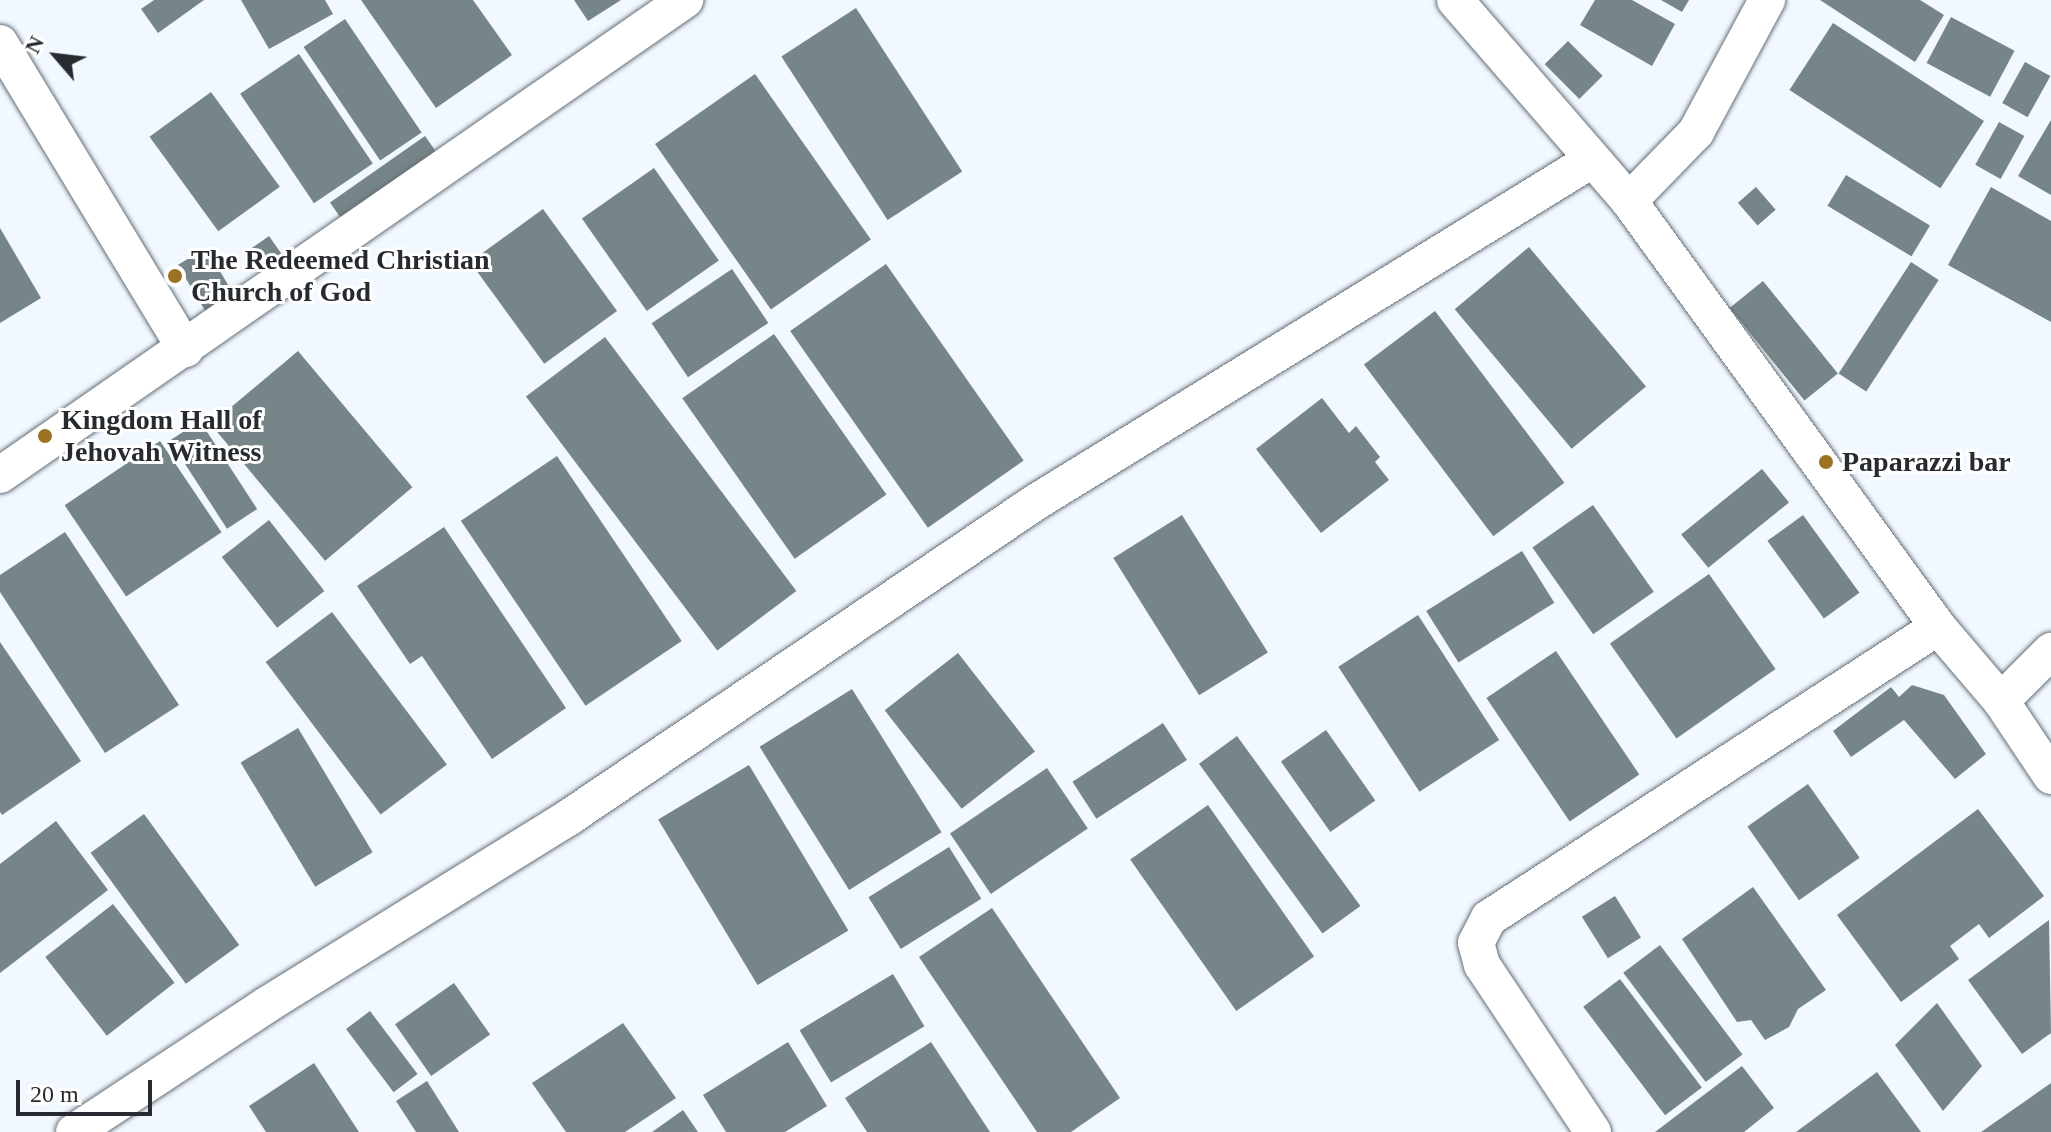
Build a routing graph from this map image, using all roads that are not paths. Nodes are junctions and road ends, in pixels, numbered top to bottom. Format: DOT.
graph roads {
  1 [pos="685,0"];
  2 [pos="1455,0"];
  3 [pos="1767,0"];
  4 [pos="0,43"];
  5 [pos="1590,161"];
  6 [pos="1629,201"];
  7 [pos="185,349"];
  8 [pos="0,475"];
  9 [pos="1938,627"];
  10 [pos="2051,651"];
  11 [pos="2001,701"];
  12 [pos="2051,776"];
  13 [pos="74,1132"];
  14 [pos="1593,1132"];
  1 -- 7 [label="street"];
  2 -- 5 [label="street"];
  3 -- 6 [label="street"];
  4 -- 7 [label="street"];
  5 -- 6 [label="street"];
  5 -- 13 [label="street"];
  6 -- 9 [label="street"];
  7 -- 8 [label="street"];
  9 -- 11 [label="street"];
  9 -- 14 [label="street"];
  10 -- 11 [label="street"];
  11 -- 12 [label="street"];
}
